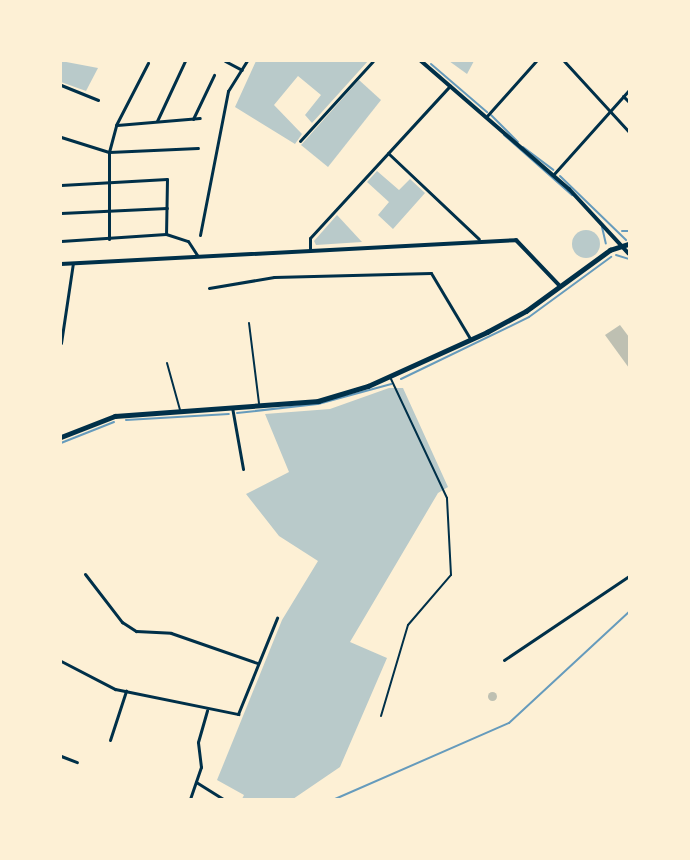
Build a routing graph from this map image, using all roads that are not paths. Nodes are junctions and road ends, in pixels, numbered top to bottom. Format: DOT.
graph roads {
  1 [pos="185,61"];
  2 [pos="225,61"];
  3 [pos="247,61"];
  4 [pos="373,61"];
  5 [pos="421,61"];
  6 [pos="536,61"];
  7 [pos="564,61"];
  8 [pos="148,63"];
  9 [pos="426,63"];
  10 [pos="242,70"];
  11 [pos="214,76"];
  12 [pos="61,85"];
  13 [pos="450,86"];
  14 [pos="629,90"];
  15 [pos="623,96"];
  16 [pos="98,100"];
  17 [pos="629,102"];
  18 [pos="611,108"];
  19 [pos="488,114"];
  20 [pos="193,118"];
  21 [pos="200,118"];
  22 [pos="156,122"];
  23 [pos="116,125"];
  24 [pos="629,132"];
  25 [pos="61,137"];
  26 [pos="300,142"];
  27 [pos="198,148"];
  28 [pos="110,152"];
  29 [pos="388,153"];
  30 [pos="553,175"];
  31 [pos="109,183"];
  32 [pos="61,185"];
  33 [pos="167,208"];
  34 [pos="109,210"];
  35 [pos="61,213"];
  36 [pos="166,234"];
  37 [pos="200,236"];
  38 [pos="108,239"];
  39 [pos="479,239"];
  40 [pos="61,241"];
  41 [pos="629,244"];
  42 [pos="618,246"];
  43 [pos="310,249"];
  44 [pos="629,254"];
  45 [pos="197,255"];
  46 [pos="73,263"];
  47 [pos="61,264"];
  48 [pos="560,286"];
  49 [pos="208,288"];
  50 [pos="249,323"];
  51 [pos="472,340"];
  52 [pos="61,343"];
  53 [pos="167,363"];
  54 [pos="390,377"];
  55 [pos="260,406"];
  56 [pos="232,407"];
  57 [pos="180,410"];
  58 [pos="61,437"];
  59 [pos="243,469"];
  60 [pos="85,574"];
  61 [pos="629,576"];
  62 [pos="277,618"];
  63 [pos="504,660"];
  64 [pos="61,661"];
  65 [pos="257,663"];
  66 [pos="126,691"];
  67 [pos="207,710"];
  68 [pos="381,716"];
  69 [pos="110,740"];
  70 [pos="61,756"];
  71 [pos="77,762"];
  72 [pos="196,782"];
  73 [pos="190,799"];
  74 [pos="223,799"];
  1 -- 22 [label="street"];
  2 -- 10 [label="street"];
  3 -- 10 [label="street"];
  4 -- 26 [label="street"];
  5 -- 9 [label="street"];
  6 -- 19 [label="street"];
  7 -- 18 [label="street"];
  8 -- 23 [label="street"];
  9 -- 13 [label="street"];
  10 -- 37 [label="street"];
  11 -- 20 [label="street"];
  12 -- 16 [label="street"];
  13 -- 19 [label="street"];
  13 -- 29 [label="street"];
  14 -- 15 [label="street"];
  15 -- 17 [label="street"];
  15 -- 18 [label="street"];
  18 -- 24 [label="street"];
  18 -- 30 [label="street"];
  19 -- 30 [label="street"];
  20 -- 21 [label="street"];
  20 -- 22 [label="street"];
  22 -- 23 [label="street"];
  23 -- 28 [label="street"];
  25 -- 28 [label="street"];
  27 -- 28 [label="street"];
  28 -- 31 [label="street"];
  29 -- 39 [label="street"];
  29 -- 43 [label="street"];
  30 -- 42 [label="street"];
  31 -- 32 [label="street"];
  31 -- 33 [label="street"];
  31 -- 34 [label="street"];
  33 -- 34 [label="street"];
  33 -- 36 [label="street"];
  34 -- 35 [label="street"];
  34 -- 38 [label="street"];
  36 -- 38 [label="street"];
  36 -- 45 [label="street"];
  38 -- 40 [label="street"];
  39 -- 43 [label="street"];
  39 -- 48 [label="street"];
  41 -- 42 [label="main road"];
  42 -- 44 [label="street"];
  42 -- 48 [label="main road"];
  43 -- 45 [label="street"];
  45 -- 46 [label="street"];
  46 -- 47 [label="street"];
  46 -- 52 [label="street"];
  48 -- 51 [label="main road"];
  49 -- 51 [label="street"];
  50 -- 55 [label="lane"];
  51 -- 54 [label="main road"];
  53 -- 57 [label="lane"];
  54 -- 55 [label="main road"];
  54 -- 68 [label="lane"];
  55 -- 56 [label="main road"];
  56 -- 57 [label="main road"];
  56 -- 59 [label="street"];
  57 -- 58 [label="main road"];
  60 -- 65 [label="street"];
  61 -- 63 [label="street"];
  62 -- 65 [label="street"];
  64 -- 66 [label="street"];
  65 -- 67 [label="street"];
  66 -- 67 [label="street"];
  66 -- 69 [label="street"];
  67 -- 72 [label="street"];
  70 -- 71 [label="street"];
  72 -- 73 [label="street"];
  72 -- 74 [label="street"];
}
